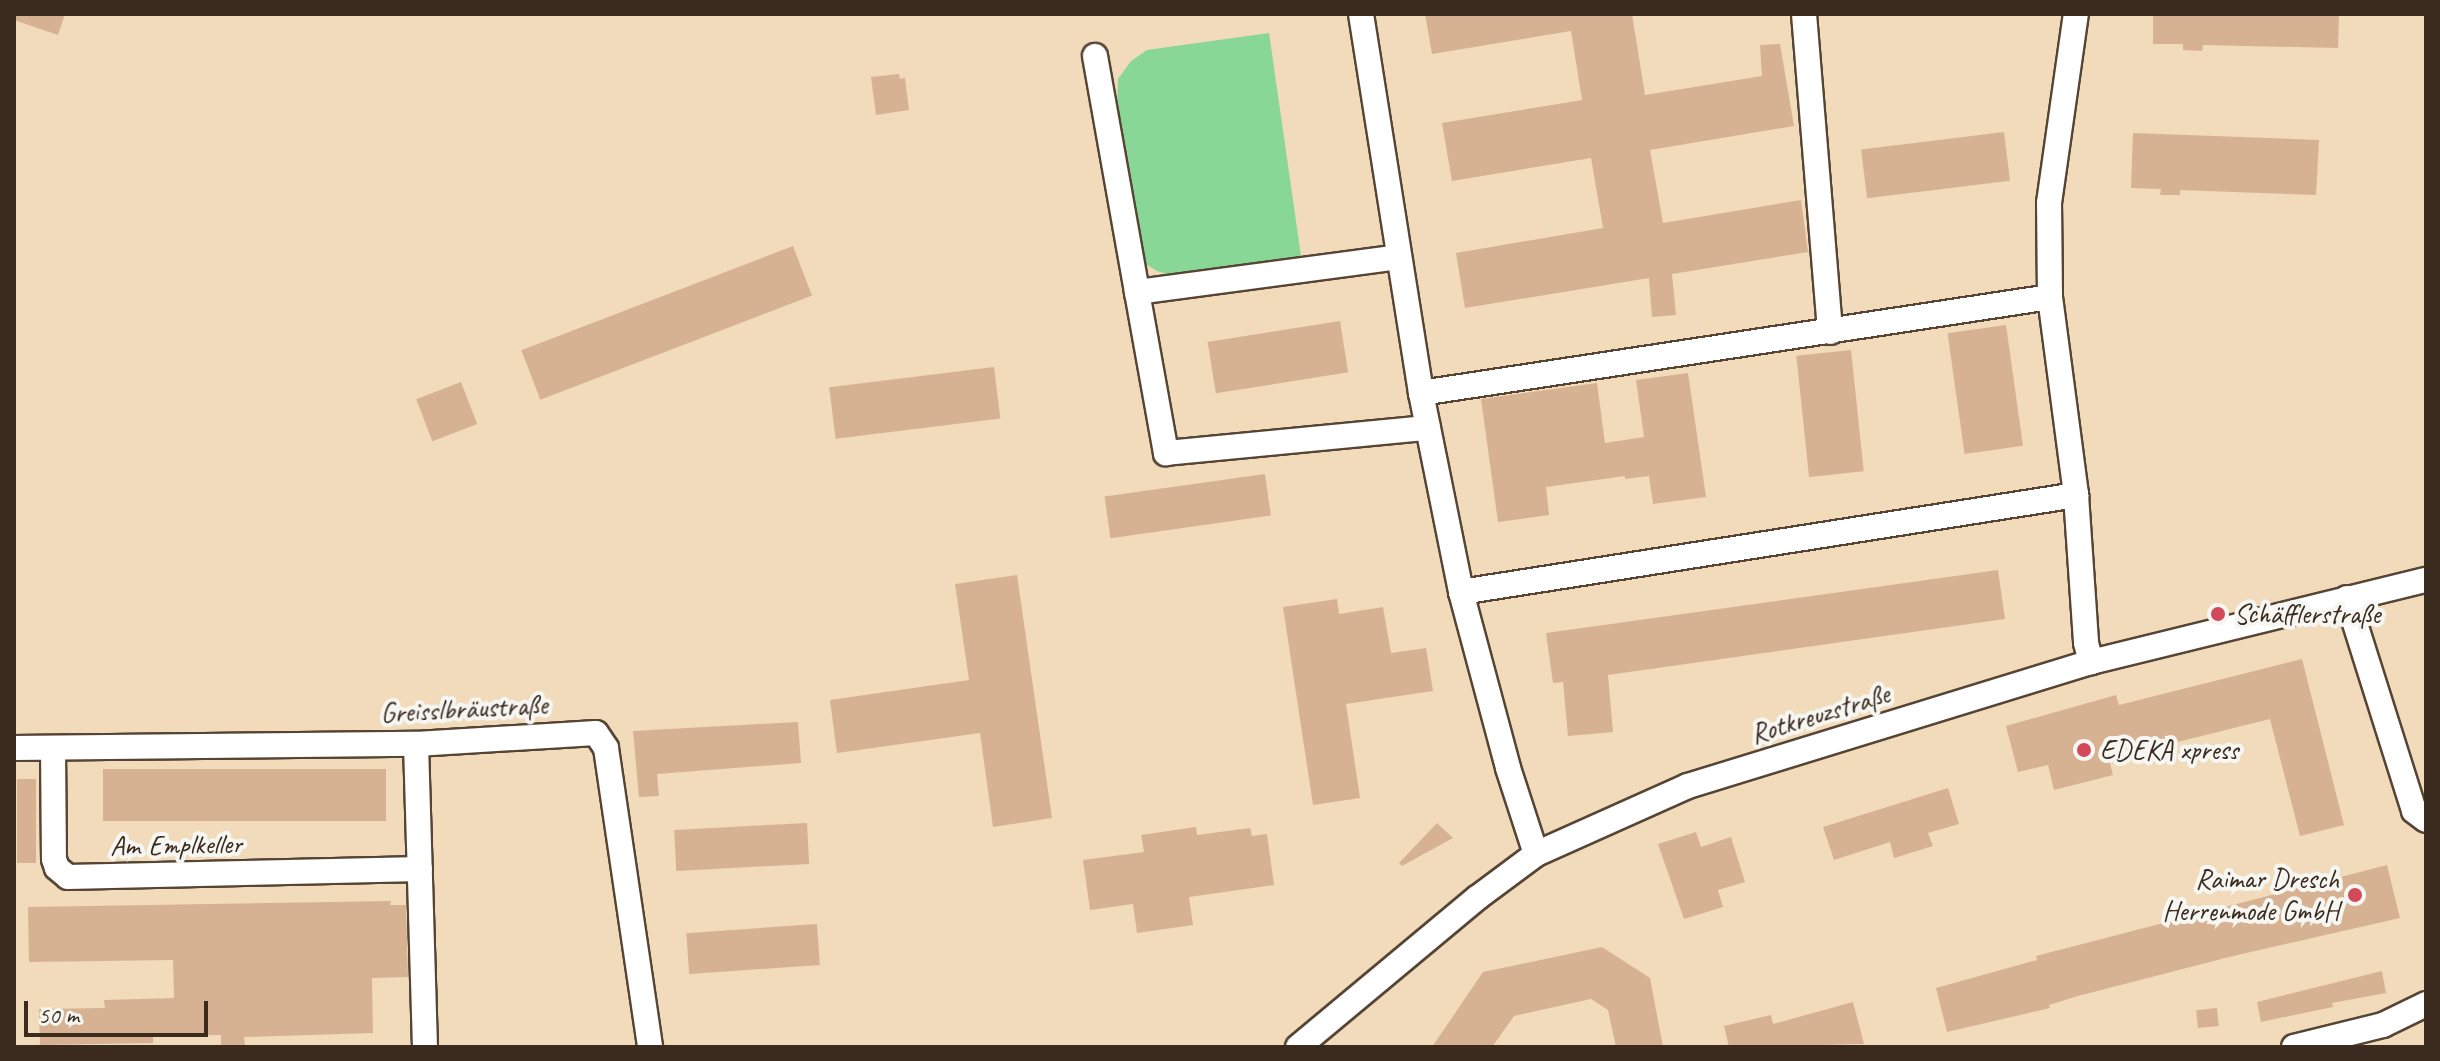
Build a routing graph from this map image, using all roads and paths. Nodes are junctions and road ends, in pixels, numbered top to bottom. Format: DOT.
graph roads {
  1 [pos="1361,14"];
  2 [pos="1804,14"];
  3 [pos="2076,14"];
  4 [pos="1095,56"];
  5 [pos="1398,257"];
  6 [pos="1137,292"];
  7 [pos="2050,297"];
  8 [pos="1830,332"];
  9 [pos="1421,393"];
  10 [pos="1428,428"];
  11 [pos="2076,495"];
  12 [pos="2426,580"];
  13 [pos="1461,592"];
  14 [pos="2347,598"];
  15 [pos="2091,662"];
  16 [pos="416,744"];
  17 [pos="14,748"];
  18 [pos="53,748"];
  19 [pos="2426,820"];
  20 [pos="1536,854"];
  21 [pos="420,869"];
  22 [pos="2426,1004"];
  23 [pos="1305,1045"];
  24 [pos="425,1047"];
  25 [pos="650,1047"];
  26 [pos="2294,1047"];
  1 -- 5 [label="street"];
  2 -- 8 [label="street"];
  3 -- 7 [label="street"];
  4 -- 6 [label="street"];
  5 -- 6 [label="street"];
  5 -- 9 [label="street"];
  6 -- 10 [label="street"];
  7 -- 8 [label="street"];
  7 -- 11 [label="street"];
  8 -- 9 [label="street"];
  9 -- 10 [label="street"];
  10 -- 13 [label="street"];
  11 -- 13 [label="street"];
  11 -- 15 [label="street"];
  12 -- 14 [label="street, Rotkreuzstraße"];
  13 -- 20 [label="street"];
  14 -- 15 [label="street, Rotkreuzstraße"];
  14 -- 19 [label="street"];
  15 -- 20 [label="street, Rotkreuzstraße"];
  16 -- 18 [label="street, Greisslbräustraße"];
  16 -- 21 [label="street"];
  16 -- 25 [label="street, Greisslbräustraße"];
  17 -- 18 [label="street, Greisslbräustraße"];
  18 -- 21 [label="street, Am Emplkeller"];
  20 -- 23 [label="street, Rotkreuzstraße"];
  21 -- 24 [label="street"];
  22 -- 26 [label="street"];
}
